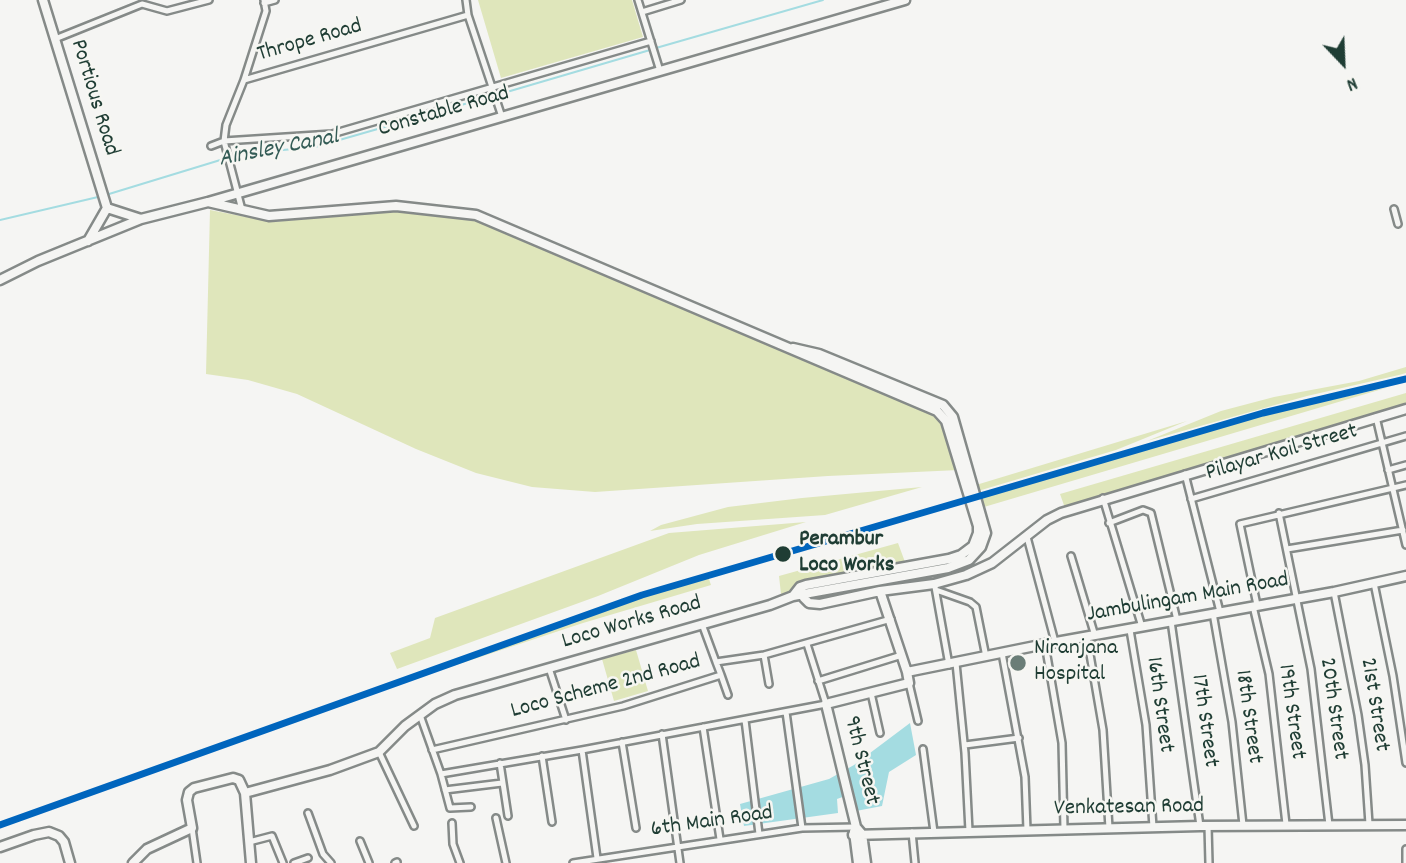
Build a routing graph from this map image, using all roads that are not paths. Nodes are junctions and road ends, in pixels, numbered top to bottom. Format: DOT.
graph roads {
  1 [pos="43,0"];
  2 [pos="209,0"];
  3 [pos="275,0"];
  4 [pos="466,0"];
  5 [pos="638,0"];
  6 [pos="681,0"];
  7 [pos="905,0"];
  8 [pos="264,1"];
  9 [pos="142,2"];
  10 [pos="642,12"];
  11 [pos="468,15"];
  12 [pos="55,39"];
  13 [pos="652,47"];
  14 [pos="660,71"];
  15 [pos="244,80"];
  16 [pos="492,88"];
  17 [pos="502,117"];
  18 [pos="224,141"];
  19 [pos="211,146"];
  20 [pos="238,193"];
  21 [pos="208,202"];
  22 [pos="107,208"];
  23 [pos="1394,209"];
  24 [pos="242,210"];
  25 [pos="141,219"];
  26 [pos="1398,223"];
  27 [pos="88,241"];
  28 [pos="0,280"];
  29 [pos="793,348"];
  30 [pos="1406,409"];
  31 [pos="1376,417"];
  32 [pos="1406,436"];
  33 [pos="1382,443"];
  34 [pos="1406,465"];
  35 [pos="1388,470"];
  36 [pos="1185,474"];
  37 [pos="1406,485"];
  38 [pos="1393,489"];
  39 [pos="1103,498"];
  40 [pos="1191,499"];
  41 [pos="1406,510"];
  42 [pos="1398,512"];
  43 [pos="1279,513"];
  44 [pos="1109,523"];
  45 [pos="982,533"];
  46 [pos="1404,534"];
  47 [pos="1027,537"];
  48 [pos="1406,545"];
  49 [pos="1287,549"];
  50 [pos="1070,556"];
  51 [pos="1406,576"];
  52 [pos="1374,583"];
  53 [pos="935,587"];
  54 [pos="880,591"];
  55 [pos="798,592"];
  56 [pos="1334,592"];
  57 [pos="1296,599"];
  58 [pos="1255,605"];
  59 [pos="1217,613"];
  60 [pos="891,619"];
  61 [pos="1174,620"];
  62 [pos="702,624"];
  63 [pos="1142,627"];
  64 [pos="1130,630"];
  65 [pos="1091,636"];
  66 [pos="1055,642"];
  67 [pos="807,644"];
  68 [pos="1045,644"];
  69 [pos="1002,653"];
  70 [pos="764,655"];
  71 [pos="902,655"];
  72 [pos="986,657"];
  73 [pos="716,662"];
  74 [pos="952,664"];
  75 [pos="549,668"];
  76 [pos="907,672"];
  77 [pos="721,675"];
  78 [pos="818,681"];
  79 [pos="909,683"];
  80 [pos="769,684"];
  81 [pos="870,693"];
  82 [pos="728,695"];
  83 [pos="825,704"];
  84 [pos="786,712"];
  85 [pos="420,715"];
  86 [pos="566,720"];
  87 [pos="744,720"];
  88 [pos="918,721"];
  89 [pos="703,727"];
  90 [pos="880,733"];
  91 [pos="662,734"];
  92 [pos="1019,738"];
  93 [pos="622,742"];
  94 [pos="965,746"];
  95 [pos="923,749"];
  96 [pos="432,750"];
  97 [pos="582,750"];
  98 [pos="379,752"];
  99 [pos="542,756"];
  100 [pos="1406,762"];
  101 [pos="499,764"];
  102 [pos="441,774"];
  103 [pos="502,783"];
  104 [pos="445,790"];
  105 [pos="245,793"];
  106 [pos="471,807"];
  107 [pos="308,813"];
  108 [pos="508,816"];
  109 [pos="496,818"];
  110 [pos="552,821"];
  111 [pos="452,823"];
  112 [pos="1286,824"];
  113 [pos="1369,824"];
  114 [pos="1243,825"];
  115 [pos="1329,825"];
  116 [pos="1406,825"];
  117 [pos="414,826"];
  118 [pos="1204,826"];
  119 [pos="1153,827"];
  120 [pos="192,828"];
  121 [pos="636,828"];
  122 [pos="802,828"];
  123 [pos="1109,828"];
  124 [pos="1064,829"];
  125 [pos="1027,830"];
  126 [pos="970,831"];
  127 [pos="857,832"];
  128 [pos="912,832"];
  129 [pos="934,832"];
  130 [pos="759,834"];
  131 [pos="720,839"];
  132 [pos="360,841"];
  133 [pos="249,842"];
  134 [pos="677,846"];
  135 [pos="0,847"];
  136 [pos="1406,849"];
  137 [pos="615,855"];
  138 [pos="308,858"];
  139 [pos="597,858"];
  140 [pos="70,863"];
  141 [pos="134,863"];
  142 [pos="197,863"];
  143 [pos="251,863"];
  144 [pos="284,863"];
  145 [pos="294,863"];
  146 [pos="331,863"];
  147 [pos="369,863"];
  148 [pos="460,863"];
  149 [pos="506,863"];
  150 [pos="573,863"];
  151 [pos="615,863"];
  152 [pos="680,863"];
  153 [pos="858,863"];
  154 [pos="866,863"];
  155 [pos="915,863"];
  156 [pos="1209,863"];
  157 [pos="1406,863"];
  1 -- 12 [label="street, Portious Road"];
  2 -- 9 [label="street"];
  3 -- 8 [label="street"];
  4 -- 11 [label="street"];
  5 -- 10 [label="street"];
  6 -- 10 [label="street"];
  7 -- 14 [label="street, Constable Road"];
  8 -- 15 [label="street"];
  9 -- 12 [label="street"];
  10 -- 13 [label="street"];
  11 -- 15 [label="street, Thrope Road"];
  11 -- 16 [label="street"];
  12 -- 22 [label="street, Portious Road"];
  13 -- 14 [label="street"];
  13 -- 16 [label="street"];
  14 -- 17 [label="street, Constable Road"];
  15 -- 18 [label="street"];
  16 -- 17 [label="street"];
  16 -- 18 [label="street"];
  17 -- 20 [label="street, Constable Road"];
  18 -- 19 [label="street"];
  18 -- 20 [label="street"];
  20 -- 21 [label="street, Constable Road"];
  20 -- 24 [label="street"];
  21 -- 24 [label="street"];
  21 -- 25 [label="street, Constable Road"];
  22 -- 25 [label="street"];
  22 -- 27 [label="street"];
  23 -- 26 [label="street"];
  24 -- 29 [label="street"];
  25 -- 27 [label="street, Constable Road"];
  27 -- 28 [label="street, Constable Road"];
  29 -- 45 [label="street"];
  29 -- 45 [label="street"];
  30 -- 31 [label="street"];
  31 -- 33 [label="street"];
  31 -- 36 [label="street"];
  32 -- 33 [label="street, Pilayar Koil Street"];
  33 -- 35 [label="street"];
  33 -- 40 [label="street, Pilayar Koil Street"];
  34 -- 35 [label="street"];
  35 -- 38 [label="street"];
  36 -- 39 [label="street"];
  36 -- 40 [label="street, 18th Street"];
  37 -- 38 [label="street"];
  38 -- 42 [label="street"];
  38 -- 43 [label="street"];
  39 -- 44 [label="street"];
  39 -- 47 [label="street"];
  40 -- 59 [label="street, 18th Street"];
  41 -- 42 [label="street"];
  42 -- 46 [label="street"];
  43 -- 49 [label="street, 20th Street"];
  43 -- 58 [label="street, 19th Street"];
  44 -- 61 [label="street, 17th Street"];
  44 -- 63 [label="street"];
  45 -- 55 [label="street, Loco Works Road"];
  46 -- 48 [label="street"];
  46 -- 49 [label="street"];
  47 -- 53 [label="street"];
  47 -- 66 [label="street"];
  49 -- 57 [label="street, 20th Street"];
  50 -- 65 [label="street"];
  51 -- 52 [label="street, Jambulingam Main Road"];
  52 -- 56 [label="street, Jambulingam Main Road"];
  52 -- 100 [label="street"];
  53 -- 54 [label="street"];
  53 -- 72 [label="street"];
  53 -- 74 [label="street"];
  54 -- 55 [label="street"];
  54 -- 60 [label="street"];
  55 -- 62 [label="street, Loco Works Road"];
  56 -- 57 [label="street, Jambulingam Main Road"];
  56 -- 113 [label="street, 21st Street"];
  57 -- 58 [label="street, Jambulingam Main Road"];
  57 -- 115 [label="street, 20th Street"];
  58 -- 59 [label="street, Jambulingam Main Road"];
  58 -- 112 [label="street, 19th Street"];
  59 -- 61 [label="street, Jambulingam Main Road"];
  59 -- 114 [label="street, 18th Street"];
  60 -- 67 [label="street, Loco Scheme 2nd Road"];
  60 -- 71 [label="street"];
  61 -- 63 [label="street, Jambulingam Main Road"];
  61 -- 118 [label="street, 17th Street"];
  62 -- 73 [label="street"];
  62 -- 75 [label="street, Loco Works Road"];
  63 -- 64 [label="street, Jambulingam Main Road"];
  64 -- 65 [label="street, Jambulingam Main Road"];
  64 -- 119 [label="street, 16th Street"];
  65 -- 66 [label="street, Jambulingam Main Road"];
  65 -- 123 [label="street"];
  66 -- 68 [label="street, Jambulingam Main Road"];
  67 -- 70 [label="street, Loco Scheme 2nd Road"];
  67 -- 78 [label="street"];
  68 -- 69 [label="street, Jambulingam Main Road"];
  68 -- 124 [label="street"];
  69 -- 72 [label="street, Jambulingam Main Road"];
  69 -- 92 [label="street"];
  70 -- 73 [label="street, Loco Scheme 2nd Road"];
  70 -- 80 [label="street"];
  71 -- 76 [label="street"];
  71 -- 78 [label="street"];
  72 -- 74 [label="street, Jambulingam Main Road"];
  73 -- 77 [label="street, Loco Scheme 2nd Road"];
  74 -- 76 [label="street, Jambulingam Main Road"];
  74 -- 94 [label="street"];
  75 -- 85 [label="street, Loco Works Road"];
  75 -- 86 [label="street"];
  76 -- 79 [label="street"];
  77 -- 82 [label="street"];
  77 -- 86 [label="street, Loco Scheme 2nd Road"];
  78 -- 83 [label="street"];
  79 -- 81 [label="street"];
  79 -- 88 [label="street"];
  81 -- 83 [label="street"];
  81 -- 90 [label="street"];
  83 -- 84 [label="street"];
  83 -- 127 [label="street, 9th Street"];
  84 -- 87 [label="street"];
  84 -- 122 [label="street"];
  85 -- 96 [label="street"];
  85 -- 98 [label="street, Loco Works Road"];
  86 -- 96 [label="street, Loco Scheme 2nd Road"];
  87 -- 89 [label="street"];
  87 -- 130 [label="street"];
  89 -- 91 [label="street"];
  89 -- 131 [label="street"];
  91 -- 93 [label="street"];
  91 -- 134 [label="street"];
  92 -- 94 [label="street"];
  92 -- 125 [label="street"];
  93 -- 97 [label="street"];
  93 -- 121 [label="street"];
  94 -- 126 [label="street"];
  95 -- 129 [label="street"];
  96 -- 102 [label="street"];
  97 -- 99 [label="street"];
  97 -- 139 [label="street"];
  98 -- 105 [label="street, Loco Works Road"];
  98 -- 117 [label="street"];
  99 -- 101 [label="street"];
  99 -- 110 [label="street"];
  101 -- 102 [label="street"];
  101 -- 103 [label="street"];
  102 -- 104 [label="street"];
  103 -- 104 [label="street"];
  103 -- 108 [label="street"];
  104 -- 106 [label="street"];
  105 -- 120 [label="street"];
  105 -- 133 [label="street"];
  107 -- 146 [label="street"];
  109 -- 149 [label="street"];
  111 -- 148 [label="street"];
  112 -- 114 [label="street, Venkatesan Road"];
  112 -- 115 [label="street, Venkatesan Road"];
  113 -- 115 [label="street, Venkatesan Road"];
  113 -- 116 [label="street, Venkatesan Road"];
  114 -- 118 [label="street, Venkatesan Road"];
  118 -- 119 [label="street, Venkatesan Road"];
  118 -- 156 [label="street, 17th Street"];
  119 -- 123 [label="street, Venkatesan Road"];
  120 -- 141 [label="street"];
  120 -- 142 [label="street"];
  122 -- 127 [label="street, 6th Main Road"];
  122 -- 130 [label="street, 6th Main Road"];
  123 -- 124 [label="street, Venkatesan Road"];
  124 -- 125 [label="street, Venkatesan Road"];
  125 -- 126 [label="street, Venkatesan Road"];
  126 -- 129 [label="street, Venkatesan Road"];
  127 -- 128 [label="street, Venkatesan Road"];
  127 -- 153 [label="street, 9th Street"];
  127 -- 154 [label="street, 9th Street"];
  128 -- 129 [label="street, Venkatesan Road"];
  128 -- 155 [label="street"];
  130 -- 131 [label="street, 6th Main Road"];
  131 -- 134 [label="street, 6th Main Road"];
  132 -- 147 [label="street"];
  133 -- 143 [label="street"];
  133 -- 144 [label="street"];
  134 -- 137 [label="street, 6th Main Road"];
  134 -- 152 [label="street"];
  135 -- 140 [label="street"];
  136 -- 157 [label="street"];
  137 -- 139 [label="street, 6th Main Road"];
  137 -- 151 [label="street"];
  138 -- 145 [label="street"];
  139 -- 150 [label="street, 6th Main Road"];
}
